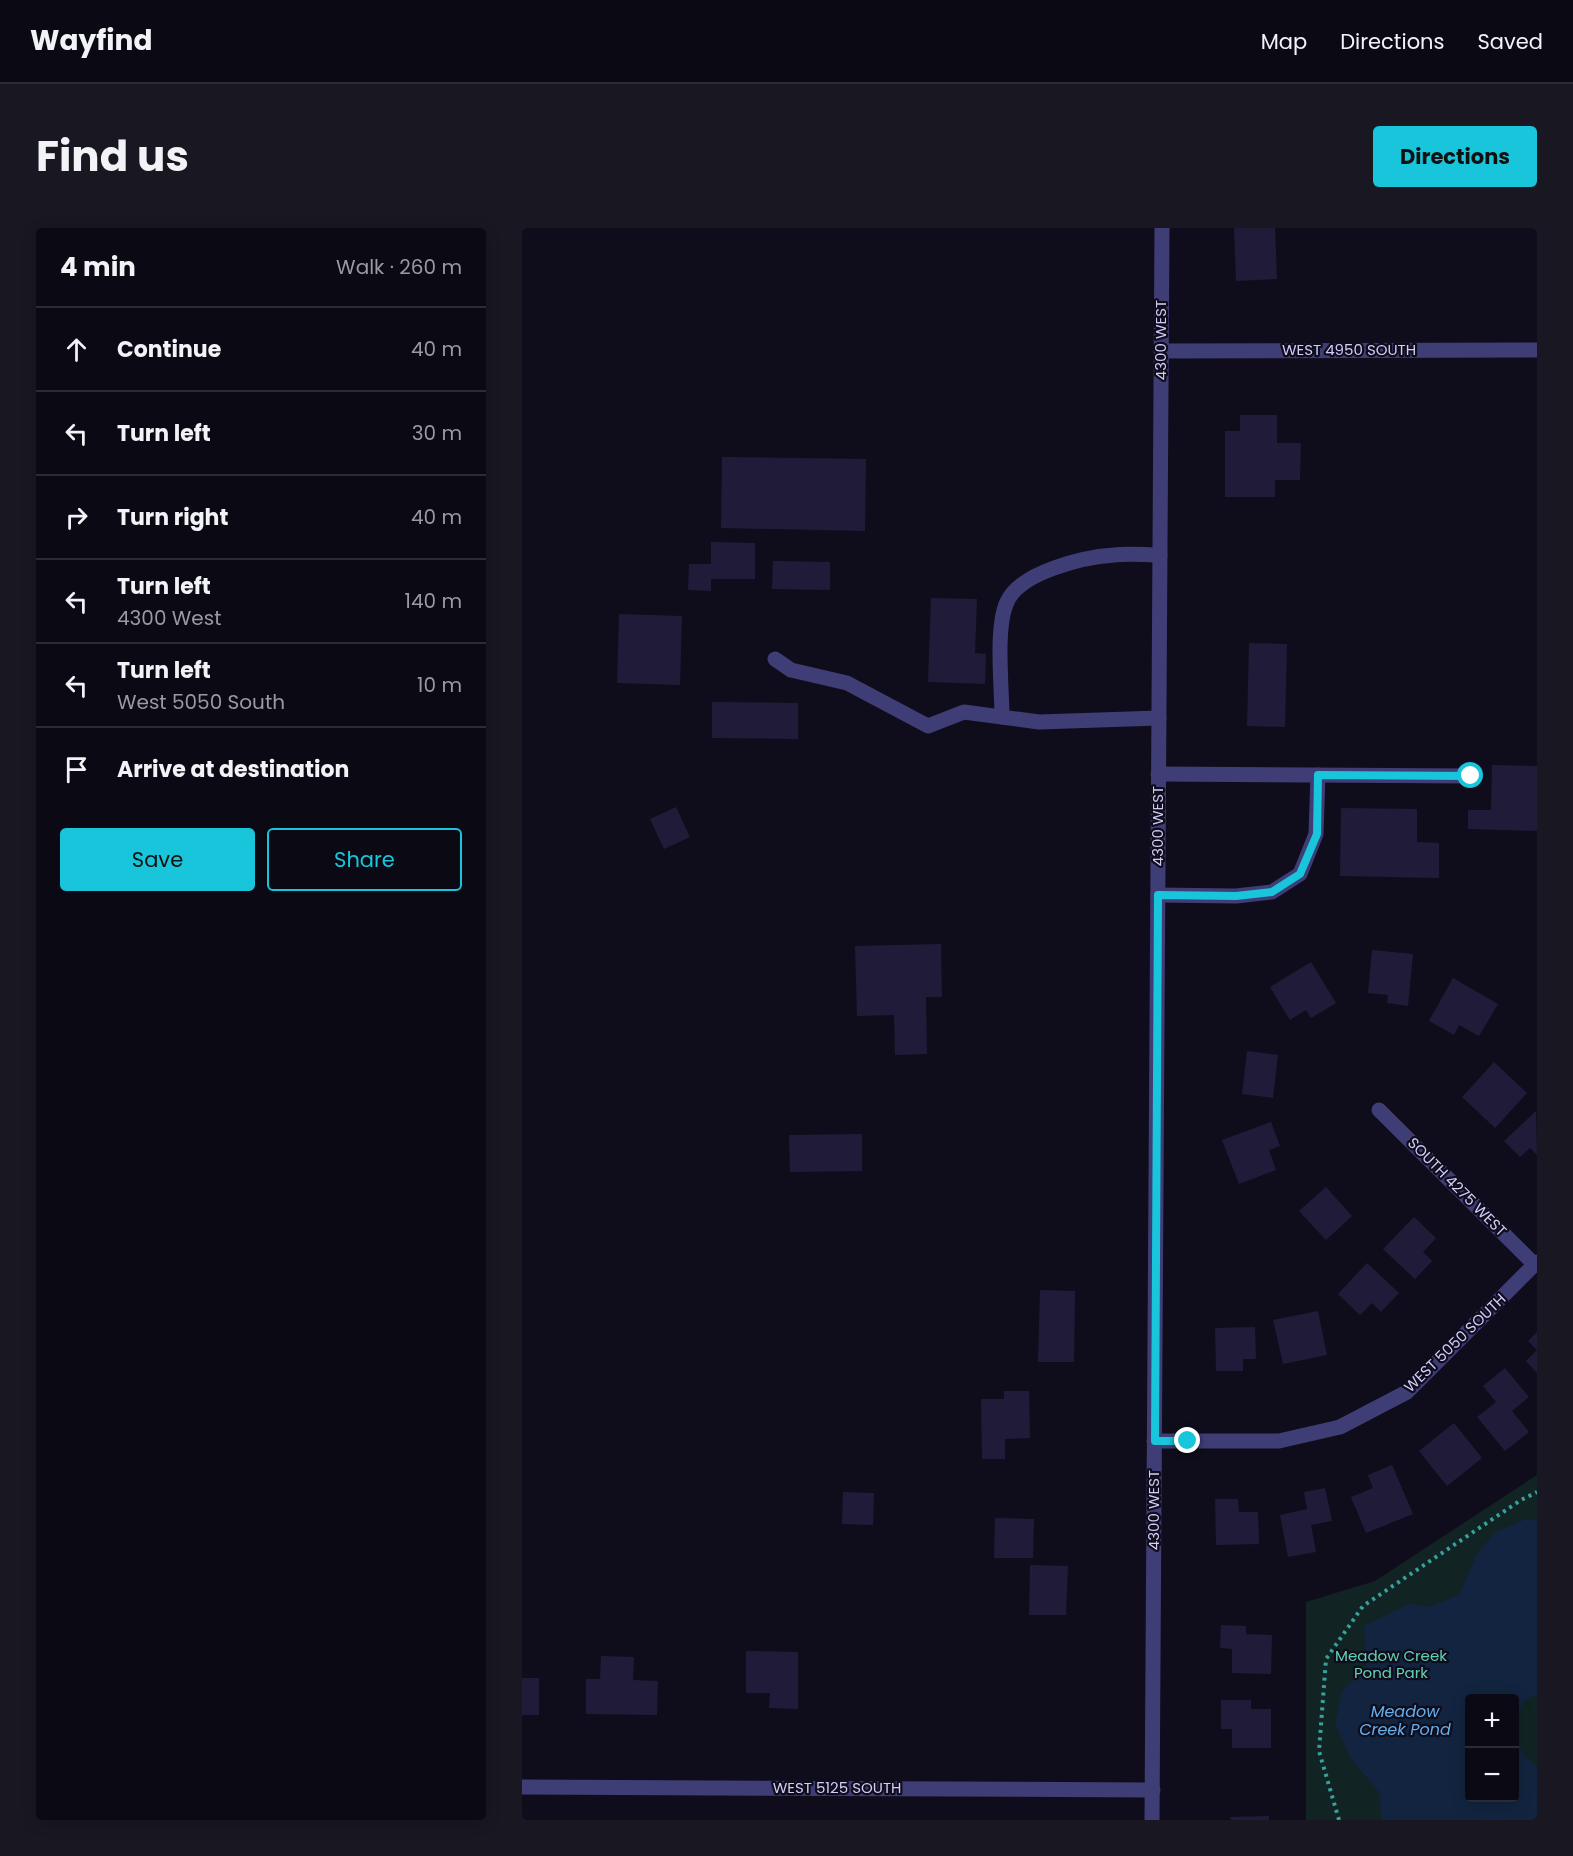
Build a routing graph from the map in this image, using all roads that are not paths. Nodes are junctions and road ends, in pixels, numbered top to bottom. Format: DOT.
graph roads {
  1 [pos="1162,228"];
  2 [pos="1537,350"];
  3 [pos="1161,351"];
  4 [pos="1160,555"];
  5 [pos="775,659"];
  6 [pos="1002,717"];
  7 [pos="1159,718"];
  8 [pos="1158,774"];
  9 [pos="1318,775"];
  10 [pos="1471,776"];
  11 [pos="1158,895"];
  12 [pos="1379,1110"];
  13 [pos="1536,1263"];
  14 [pos="1155,1441"];
  15 [pos="522,1787"];
  16 [pos="1153,1790"];
  17 [pos="1152,1820"];
  1 -- 3 [label="street, 4300 WEST"];
  2 -- 3 [label="street, WEST 4950 SOUTH"];
  3 -- 4 [label="street, 4300 WEST"];
  4 -- 6 [label="street"];
  4 -- 7 [label="street, 4300 WEST"];
  5 -- 6 [label="street"];
  6 -- 7 [label="street"];
  7 -- 8 [label="street, 4300 WEST"];
  8 -- 9 [label="street"];
  8 -- 11 [label="street, 4300 WEST"];
  9 -- 10 [label="street"];
  9 -- 11 [label="street"];
  11 -- 14 [label="street, 4300 WEST"];
  12 -- 13 [label="street, SOUTH 4275 WEST"];
  13 -- 14 [label="street, WEST 5050 SOUTH"];
  14 -- 16 [label="street, 4300 WEST"];
  15 -- 16 [label="street, WEST 5125 SOUTH"];
  16 -- 17 [label="street, 4300 WEST"];
}
